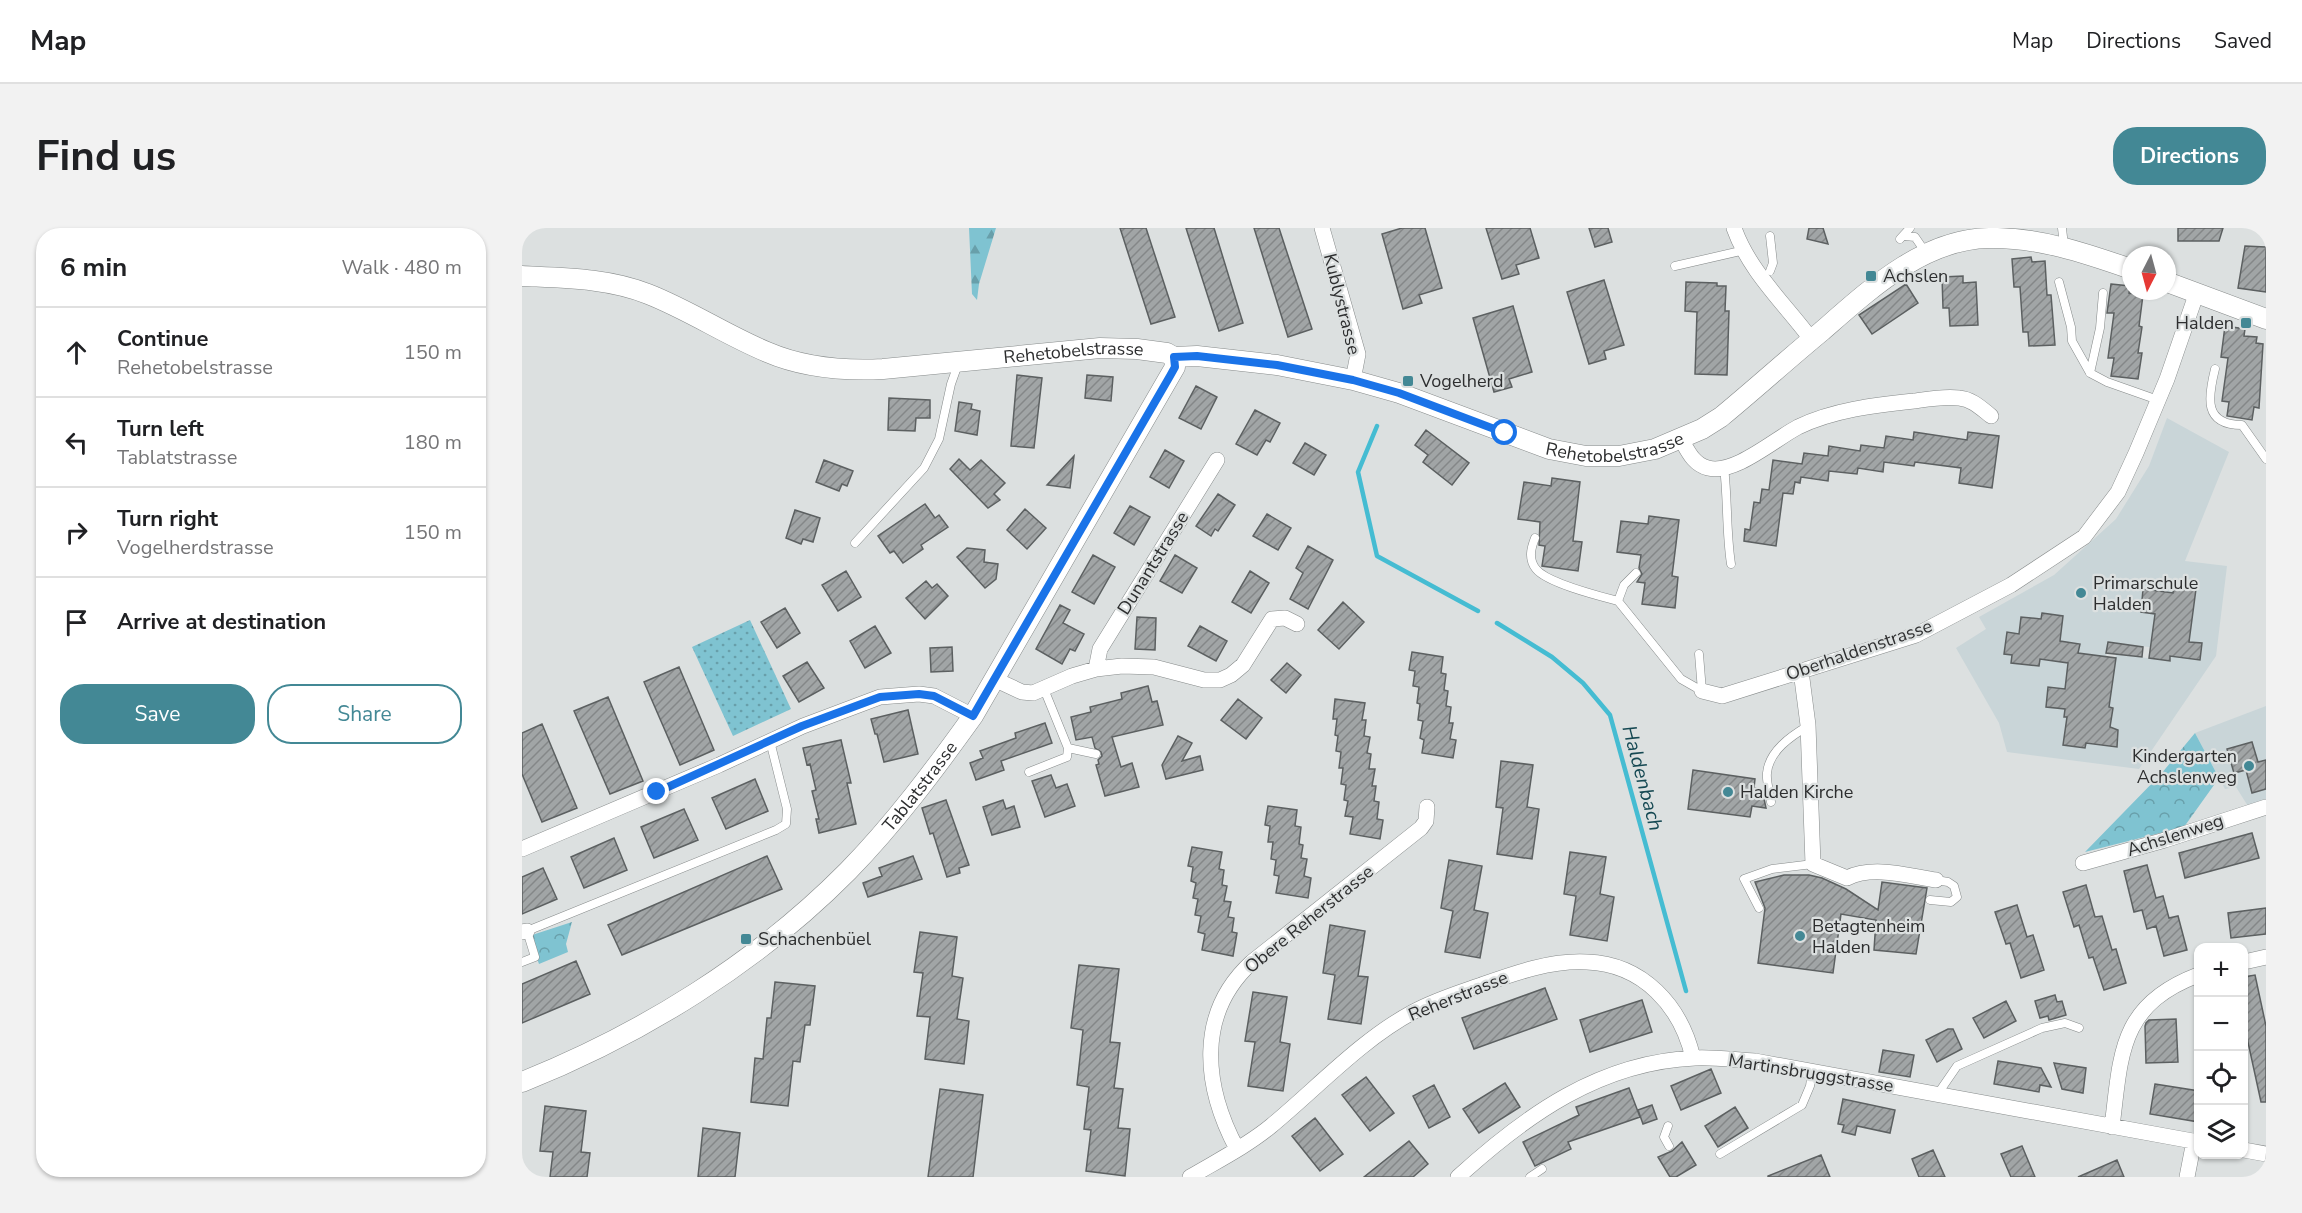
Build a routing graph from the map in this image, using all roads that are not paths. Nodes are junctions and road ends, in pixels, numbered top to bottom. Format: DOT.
graph roads {
  1 [pos="1322,228"];
  2 [pos="1734,228"];
  3 [pos="1910,228"];
  4 [pos="1770,236"];
  5 [pos="2063,238"];
  6 [pos="1745,250"];
  7 [pos="1927,254"];
  8 [pos="2122,265"];
  9 [pos="1675,266"];
  10 [pos="1780,271"];
  11 [pos="1766,274"];
  12 [pos="522,276"];
  13 [pos="2059,282"];
  14 [pos="2176,285"];
  15 [pos="2197,292"];
  16 [pos="2103,293"];
  17 [pos="2266,319"];
  18 [pos="1812,339"];
  19 [pos="1174,357"];
  20 [pos="953,362"];
  21 [pos="2216,369"];
  22 [pos="2090,373"];
  23 [pos="1353,380"];
  24 [pos="2158,400"];
  25 [pos="1991,416"];
  26 [pos="1681,439"];
  27 [pos="2266,459"];
  28 [pos="1217,460"];
  29 [pos="1724,467"];
  30 [pos="1535,538"];
  31 [pos="855,543"];
  32 [pos="1731,564"];
  33 [pos="1636,573"];
  34 [pos="1618,602"];
  35 [pos="1297,624"];
  36 [pos="1699,654"];
  37 [pos="1096,669"];
  38 [pos="1801,671"];
  39 [pos="994,679"];
  40 [pos="1044,689"];
  41 [pos="1702,691"];
  42 [pos="973,716"];
  43 [pos="1808,725"];
  44 [pos="770,741"];
  45 [pos="1068,748"];
  46 [pos="1096,754"];
  47 [pos="1029,772"];
  48 [pos="1771,802"];
  49 [pos="1427,807"];
  50 [pos="2266,807"];
  51 [pos="522,849"];
  52 [pos="2083,862"];
  53 [pos="1813,864"];
  54 [pos="1936,880"];
  55 [pos="1930,900"];
  56 [pos="1759,908"];
  57 [pos="524,932"];
  58 [pos="2266,957"];
  59 [pos="2248,961"];
  60 [pos="522,962"];
  61 [pos="2194,977"];
  62 [pos="2079,1028"];
  63 [pos="1692,1058"];
  64 [pos="1812,1072"];
  65 [pos="522,1082"];
  66 [pos="1937,1095"];
  67 [pos="1668,1126"];
  68 [pos="2112,1127"];
  69 [pos="2194,1142"];
  70 [pos="1668,1146"];
  71 [pos="1236,1149"];
  72 [pos="2194,1150"];
  73 [pos="2248,1151"];
  74 [pos="1720,1154"];
  75 [pos="2266,1154"];
  76 [pos="1542,1169"];
  77 [pos="1190,1177"];
  78 [pos="1458,1177"];
  79 [pos="1530,1177"];
  80 [pos="2187,1177"];
  1 -- 23 [label="street, Kublystrasse"];
  2 -- 6 [label="street"];
  3 -- 7 [label="lane"];
  4 -- 11 [label="lane"];
  5 -- 7 [label="street, Rehetobelstrasse"];
  5 -- 8 [label="street, Rehetobelstrasse"];
  6 -- 9 [label="lane"];
  6 -- 11 [label="street"];
  7 -- 18 [label="street, Rehetobelstrasse"];
  10 -- 11 [label="lane"];
  11 -- 18 [label="street"];
  12 -- 20 [label="street, Rehetobelstrasse"];
  13 -- 22 [label="lane"];
  14 -- 15 [label="street"];
  15 -- 17 [label="street"];
  15 -- 24 [label="street, Oberhaldenstrasse"];
  16 -- 22 [label="lane"];
  18 -- 26 [label="street, Rehetobelstrasse"];
  19 -- 20 [label="street, Rehetobelstrasse"];
  19 -- 23 [label="street, Rehetobelstrasse"];
  19 -- 39 [label="street, Tablatstrasse"];
  20 -- 31 [label="lane"];
  21 -- 27 [label="lane"];
  22 -- 24 [label="lane"];
  23 -- 26 [label="street, Rehetobelstrasse"];
  24 -- 38 [label="street, Oberhaldenstrasse"];
  25 -- 29 [label="street"];
  26 -- 29 [label="street"];
  28 -- 37 [label="street, Dunantstrasse"];
  29 -- 32 [label="lane"];
  30 -- 34 [label="lane"];
  33 -- 34 [label="lane"];
  34 -- 41 [label="lane"];
  35 -- 37 [label="street"];
  36 -- 41 [label="lane"];
  37 -- 40 [label="street"];
  38 -- 41 [label="street, Oberhaldenstrasse"];
  38 -- 43 [label="street"];
  39 -- 40 [label="street"];
  39 -- 42 [label="street, Tablatstrasse"];
  40 -- 45 [label="lane"];
  42 -- 44 [label="street"];
  42 -- 65 [label="street, Tablatstrasse"];
  43 -- 48 [label="lane"];
  43 -- 53 [label="street"];
  44 -- 51 [label="street"];
  44 -- 57 [label="lane"];
  45 -- 46 [label="lane"];
  45 -- 47 [label="lane"];
  49 -- 71 [label="street, Obere Reherstrasse"];
  50 -- 52 [label="street, Achslenweg"];
  53 -- 54 [label="street"];
  53 -- 56 [label="lane"];
  54 -- 55 [label="lane"];
  57 -- 60 [label="lane"];
  58 -- 59 [label="street"];
  61 -- 68 [label="street"];
  62 -- 66 [label="lane"];
  63 -- 64 [label="street, Martinsbruggstrasse"];
  63 -- 71 [label="street, Reherstrasse"];
  63 -- 78 [label="street, Martinsbruggstrasse"];
  64 -- 66 [label="street, Martinsbruggstrasse"];
  64 -- 74 [label="lane"];
  66 -- 68 [label="street, Martinsbruggstrasse"];
  67 -- 70 [label="lane"];
  68 -- 69 [label="street, Martinsbruggstrasse"];
  71 -- 77 [label="street, Reherstrasse"];
  72 -- 80 [label="street, Martinsbruggstrasse"];
  73 -- 75 [label="street"];
  76 -- 79 [label="lane"];
}
